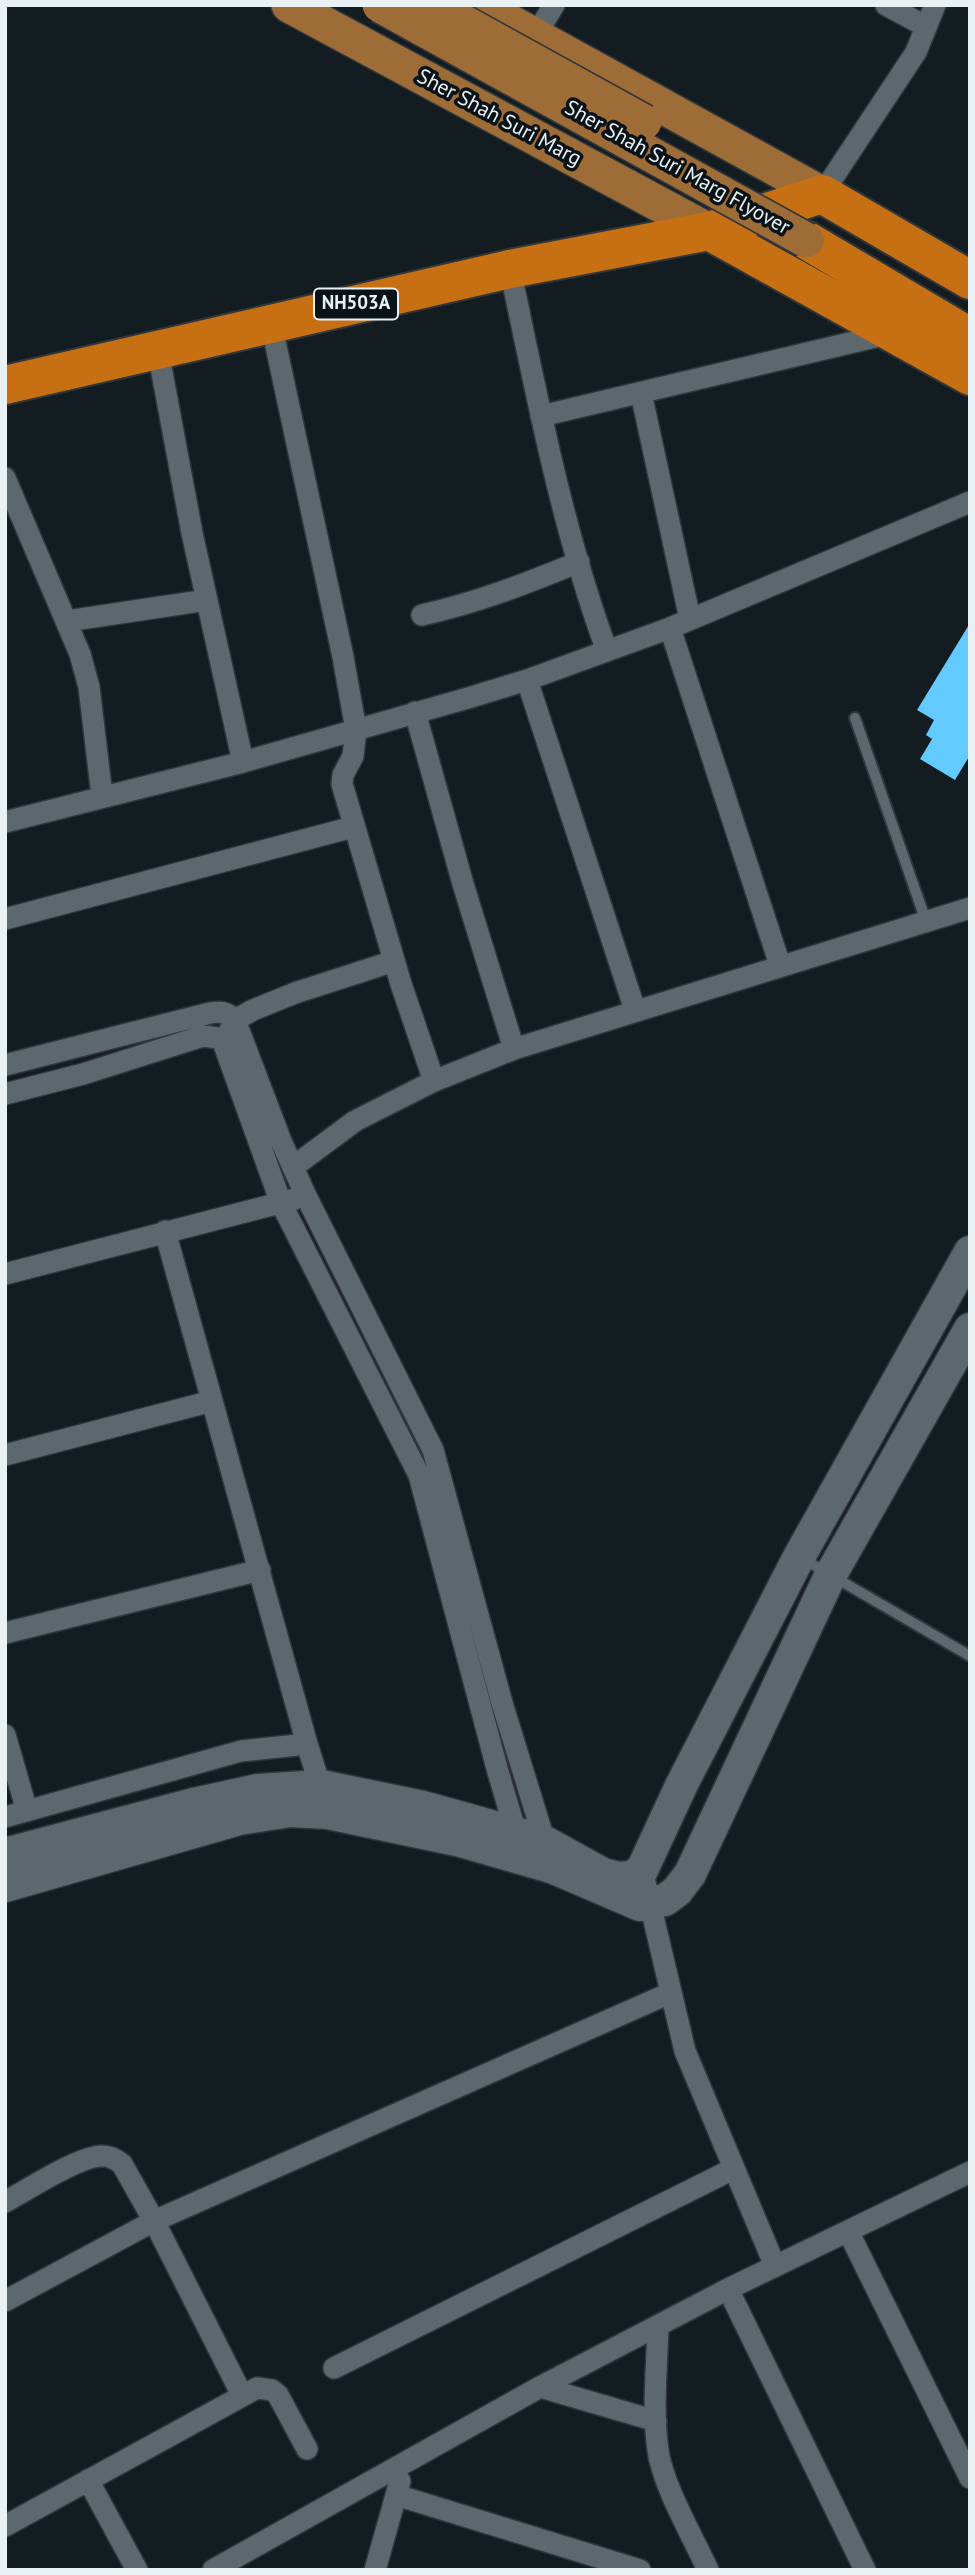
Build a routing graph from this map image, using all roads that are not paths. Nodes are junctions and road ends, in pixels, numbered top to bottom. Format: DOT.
graph roads {
  1 [pos="289,5"];
  2 [pos="380,5"];
  3 [pos="432,5"];
  4 [pos="479,5"];
  5 [pos="554,5"];
  6 [pos="886,5"];
  7 [pos="935,5"];
  8 [pos="925,26"];
  9 [pos="535,36"];
  10 [pos="815,217"];
  11 [pos="709,231"];
  12 [pos="510,269"];
  13 [pos="970,280"];
  14 [pos="970,309"];
  15 [pos="271,323"];
  16 [pos="892,333"];
  17 [pos="970,337"];
  18 [pos="158,351"];
  19 [pos="970,376"];
  20 [pos="5,385"];
  21 [pos="641,393"];
  22 [pos="541,416"];
  23 [pos="5,478"];
  24 [pos="970,502"];
  25 [pos="579,562"];
  26 [pos="207,600"];
  27 [pos="422,615"];
  28 [pos="690,619"];
  29 [pos="67,621"];
  30 [pos="670,628"];
  31 [pos="607,651"];
  32 [pos="527,680"];
  33 [pos="415,712"];
  34 [pos="855,718"];
  35 [pos="356,730"];
  36 [pos="243,762"];
  37 [pos="102,796"];
  38 [pos="5,822"];
  39 [pos="353,827"];
  40 [pos="970,908"];
  41 [pos="5,919"];
  42 [pos="926,921"];
  43 [pos="394,961"];
  44 [pos="780,965"];
  45 [pos="635,1010"];
  46 [pos="236,1020"];
  47 [pos="223,1042"];
  48 [pos="514,1049"];
  49 [pos="5,1065"];
  50 [pos="434,1081"];
  51 [pos="5,1094"];
  52 [pos="293,1167"];
  53 [pos="306,1196"];
  54 [pos="281,1203"];
  55 [pos="165,1231"];
  56 [pos="970,1252"];
  57 [pos="5,1274"];
  58 [pos="970,1329"];
  59 [pos="212,1401"];
  60 [pos="5,1455"];
  61 [pos="799,1557"];
  62 [pos="260,1570"];
  63 [pos="830,1576"];
  64 [pos="5,1633"];
  65 [pos="970,1656"];
  66 [pos="5,1735"];
  67 [pos="307,1744"];
  68 [pos="324,1800"];
  69 [pos="27,1811"];
  70 [pos="5,1817"];
  71 [pos="535,1850"];
  72 [pos="5,1854"];
  73 [pos="642,1870"];
  74 [pos="5,1886"];
  75 [pos="651,1905"];
  76 [pos="670,1993"];
  77 [pos="733,2169"];
  78 [pos="968,2177"];
  79 [pos="5,2202"];
  80 [pos="154,2221"];
  81 [pos="848,2231"];
  82 [pos="775,2266"];
  83 [pos="728,2289"];
  84 [pos="5,2301"];
  85 [pos="658,2326"];
  86 [pos="334,2368"];
  87 [pos="540,2387"];
  88 [pos="242,2395"];
  89 [pos="656,2421"];
  90 [pos="307,2449"];
  91 [pos="406,2460"];
  92 [pos="970,2477"];
  93 [pos="88,2480"];
  94 [pos="396,2495"];
  95 [pos="9,2516"];
  96 [pos="137,2570"];
  97 [pos="213,2570"];
  98 [pos="375,2570"];
  99 [pos="640,2570"];
  100 [pos="708,2570"];
  101 [pos="865,2570"];
  1 -- 11 [label="main road, Sher Shah Suri Marg"];
  2 -- 10 [label="main road, Sher Shah Suri Marg Flyover, bridge"];
  3 -- 10 [label="main road, Sher Shah Suri Marg Flyover, bridge"];
  4 -- 9 [label="main road"];
  5 -- 9 [label="street"];
  6 -- 8 [label="street"];
  7 -- 8 [label="street"];
  8 -- 10 [label="street"];
  9 -- 10 [label="main road"];
  10 -- 11 [label="highway, NH503A"];
  10 -- 13 [label="highway"];
  10 -- 14 [label="highway, Sher Shah Suri Marg Flyover"];
  10 -- 17 [label="highway, Sher Shah Suri Marg Flyover"];
  11 -- 12 [label="highway, NH503A"];
  11 -- 16 [label="highway"];
  12 -- 15 [label="highway, NH503A"];
  12 -- 22 [label="street"];
  15 -- 18 [label="highway, NH503A"];
  15 -- 35 [label="street"];
  16 -- 19 [label="highway"];
  16 -- 21 [label="street"];
  18 -- 20 [label="highway, NH503A"];
  18 -- 26 [label="street"];
  21 -- 22 [label="street"];
  21 -- 28 [label="street"];
  22 -- 25 [label="street"];
  23 -- 29 [label="street"];
  24 -- 28 [label="street"];
  25 -- 27 [label="street"];
  25 -- 31 [label="street"];
  26 -- 29 [label="street"];
  26 -- 36 [label="street"];
  28 -- 30 [label="street"];
  29 -- 37 [label="street"];
  30 -- 31 [label="street"];
  30 -- 44 [label="street"];
  31 -- 32 [label="street"];
  32 -- 33 [label="street"];
  32 -- 45 [label="street"];
  33 -- 35 [label="street"];
  33 -- 48 [label="street"];
  34 -- 42 [label="lane"];
  35 -- 36 [label="street"];
  35 -- 39 [label="street"];
  36 -- 37 [label="street"];
  37 -- 38 [label="street"];
  39 -- 41 [label="street"];
  39 -- 43 [label="street"];
  40 -- 42 [label="street"];
  42 -- 44 [label="street"];
  43 -- 46 [label="street"];
  43 -- 50 [label="street"];
  44 -- 45 [label="street"];
  45 -- 48 [label="street"];
  46 -- 47 [label="street"];
  46 -- 49 [label="street"];
  46 -- 52 [label="street"];
  47 -- 51 [label="street"];
  47 -- 54 [label="street"];
  48 -- 50 [label="street"];
  50 -- 52 [label="street"];
  52 -- 53 [label="street"];
  53 -- 54 [label="street"];
  53 -- 71 [label="street"];
  54 -- 55 [label="street"];
  54 -- 71 [label="street"];
  55 -- 57 [label="street"];
  55 -- 59 [label="street"];
  56 -- 61 [label="street"];
  58 -- 63 [label="street"];
  59 -- 60 [label="street"];
  59 -- 62 [label="street"];
  61 -- 63 [label="lane"];
  61 -- 73 [label="street"];
  62 -- 64 [label="street"];
  62 -- 67 [label="street"];
  63 -- 65 [label="lane"];
  63 -- 75 [label="street"];
  66 -- 69 [label="street"];
  67 -- 68 [label="street"];
  67 -- 69 [label="street"];
  68 -- 71 [label="street"];
  68 -- 72 [label="street"];
  68 -- 74 [label="street"];
  69 -- 70 [label="street"];
  71 -- 73 [label="street"];
  71 -- 75 [label="street"];
  73 -- 75 [label="street"];
  75 -- 76 [label="street"];
  76 -- 77 [label="street"];
  76 -- 80 [label="street"];
  77 -- 82 [label="street"];
  77 -- 86 [label="street"];
  78 -- 81 [label="street"];
  79 -- 80 [label="street"];
  80 -- 84 [label="street"];
  80 -- 88 [label="street"];
  81 -- 82 [label="street"];
  81 -- 92 [label="street"];
  82 -- 83 [label="street"];
  83 -- 85 [label="street"];
  83 -- 101 [label="street"];
  85 -- 87 [label="street"];
  85 -- 89 [label="street"];
  87 -- 89 [label="street"];
  87 -- 91 [label="street"];
  88 -- 90 [label="street"];
  88 -- 93 [label="street"];
  89 -- 100 [label="street"];
  91 -- 94 [label="street"];
  91 -- 97 [label="street"];
  93 -- 95 [label="street"];
  93 -- 96 [label="street"];
  94 -- 98 [label="street"];
  94 -- 99 [label="street"];
}
